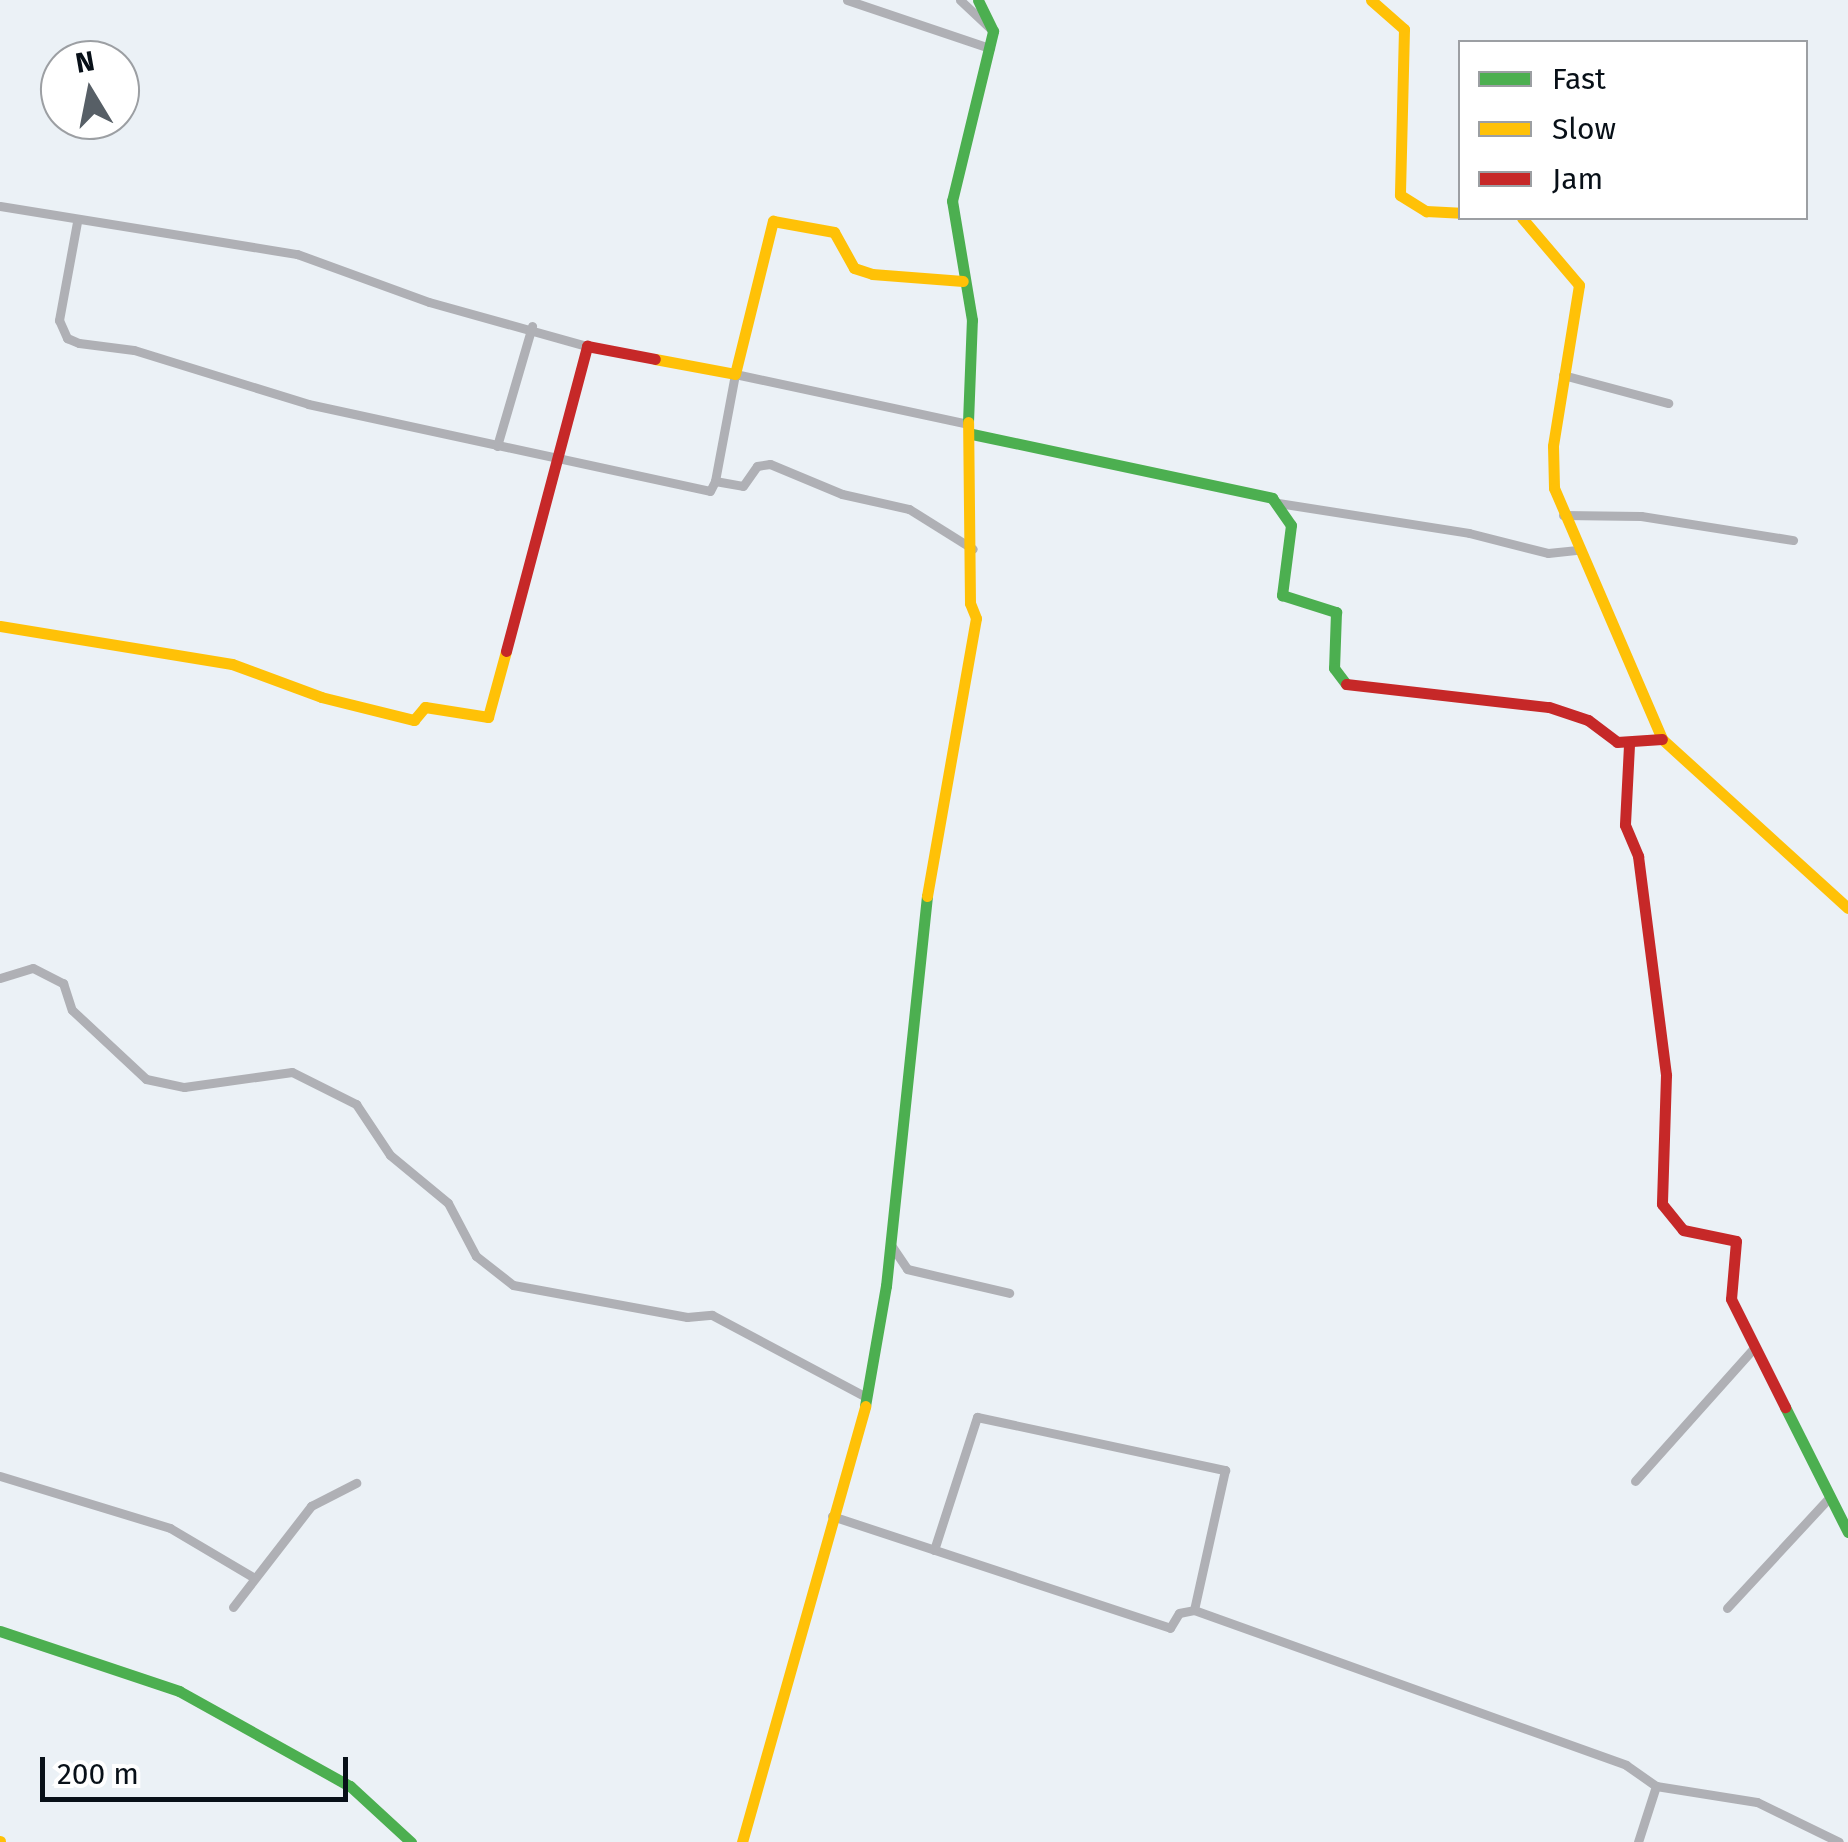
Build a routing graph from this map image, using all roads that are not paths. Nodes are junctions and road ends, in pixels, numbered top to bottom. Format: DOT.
graph roads {
  1 [pos="847,0"];
  2 [pos="960,0"];
  3 [pos="978,0"];
  4 [pos="1371,0"];
  5 [pos="993,31"];
  6 [pos="990,48"];
  7 [pos="0,206"];
  8 [pos="1458,213"];
  9 [pos="1524,220"];
  10 [pos="77,222"];
  11 [pos="963,281"];
  12 [pos="532,326"];
  13 [pos="587,346"];
  14 [pos="735,374"];
  15 [pos="1563,376"];
  16 [pos="1668,404"];
  17 [pos="970,429"];
  18 [pos="497,446"];
  19 [pos="557,454"];
  20 [pos="715,481"];
  21 [pos="1278,503"];
  22 [pos="1563,514"];
  23 [pos="1793,540"];
  24 [pos="974,550"];
  25 [pos="1578,550"];
  26 [pos="0,626"];
  27 [pos="1662,739"];
  28 [pos="1629,745"];
  29 [pos="1848,908"];
  30 [pos="0,978"];
  31 [pos="891,1245"];
  32 [pos="1009,1293"];
  33 [pos="1755,1347"];
  34 [pos="866,1397"];
  35 [pos="0,1476"];
  36 [pos="1635,1482"];
  37 [pos="356,1483"];
  38 [pos="1827,1500"];
  39 [pos="832,1516"];
  40 [pos="1848,1532"];
  41 [pos="934,1550"];
  42 [pos="253,1577"];
  43 [pos="234,1607"];
  44 [pos="1727,1608"];
  45 [pos="1194,1610"];
  46 [pos="0,1630"];
  47 [pos="1656,1786"];
  48 [pos="410,1842"];
  49 [pos="742,1842"];
  50 [pos="1638,1842"];
  51 [pos="1839,1842"];
  1 -- 6 [label="street"];
  2 -- 5 [label="street"];
  3 -- 5 [label="street"];
  4 -- 8 [label="street"];
  5 -- 6 [label="street"];
  6 -- 11 [label="street"];
  7 -- 10 [label="street"];
  9 -- 15 [label="street"];
  10 -- 12 [label="street"];
  10 -- 18 [label="street"];
  11 -- 14 [label="street"];
  11 -- 17 [label="street"];
  12 -- 13 [label="street"];
  12 -- 18 [label="street"];
  13 -- 14 [label="street"];
  13 -- 19 [label="street"];
  14 -- 17 [label="street"];
  14 -- 20 [label="street"];
  15 -- 16 [label="street"];
  15 -- 22 [label="street"];
  17 -- 21 [label="street"];
  17 -- 24 [label="street"];
  18 -- 19 [label="street"];
  19 -- 20 [label="street"];
  19 -- 26 [label="street"];
  20 -- 24 [label="street"];
  21 -- 25 [label="street"];
  21 -- 28 [label="street"];
  22 -- 23 [label="street"];
  22 -- 25 [label="street"];
  24 -- 31 [label="street"];
  25 -- 27 [label="street"];
  27 -- 28 [label="street"];
  27 -- 29 [label="street"];
  28 -- 33 [label="street"];
  30 -- 34 [label="street"];
  31 -- 32 [label="street"];
  31 -- 34 [label="street"];
  33 -- 36 [label="street"];
  33 -- 38 [label="street"];
  34 -- 39 [label="street"];
  35 -- 42 [label="street"];
  37 -- 42 [label="street"];
  38 -- 40 [label="street"];
  38 -- 44 [label="street"];
  39 -- 41 [label="street"];
  39 -- 49 [label="street"];
  41 -- 45 [label="street"];
  41 -- 45 [label="street"];
  42 -- 43 [label="street"];
  45 -- 47 [label="street"];
  46 -- 48 [label="street"];
  47 -- 50 [label="street"];
  47 -- 51 [label="street"];
}
